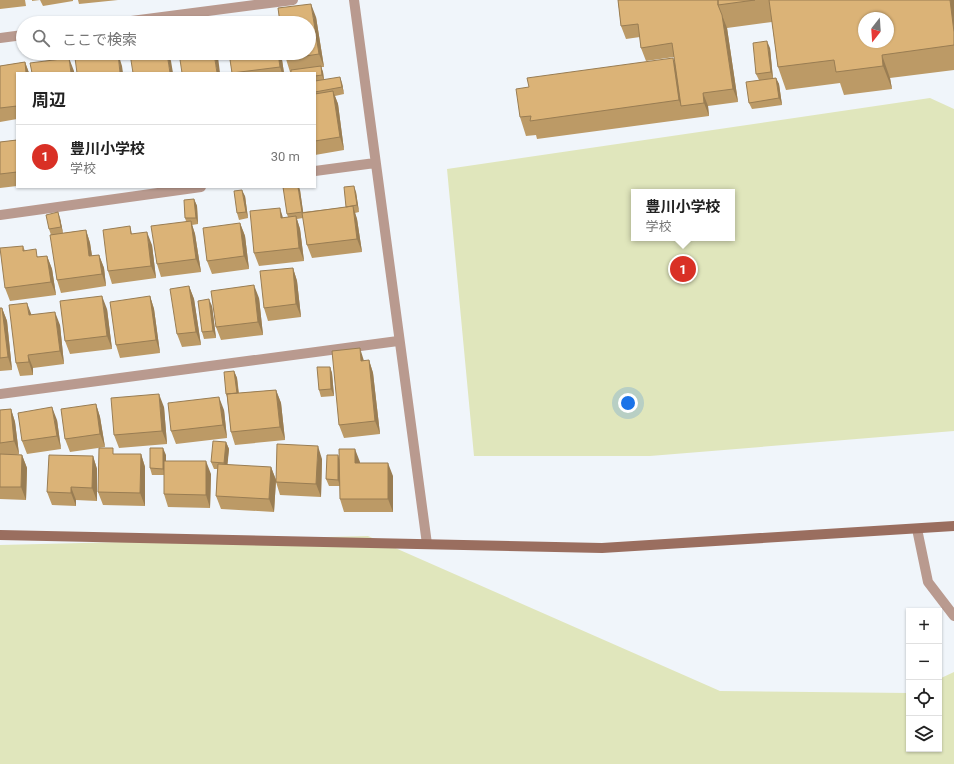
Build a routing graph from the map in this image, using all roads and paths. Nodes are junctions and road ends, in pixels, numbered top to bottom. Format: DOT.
graph roads {
  1 [pos="294,0"];
  2 [pos="354,0"];
  3 [pos="170,16"];
  4 [pos="16,36"];
  5 [pos="0,38"];
  6 [pos="375,163"];
  7 [pos="316,171"];
  8 [pos="194,188"];
  9 [pos="0,215"];
  10 [pos="398,341"];
  11 [pos="0,394"];
  12 [pos="954,526"];
  13 [pos="917,529"];
  14 [pos="0,535"];
  15 [pos="427,544"];
  16 [pos="954,616"];
  1 -- 3 [label="street"];
  2 -- 6 [label="street"];
  4 -- 5 [label="street"];
  6 -- 7 [label="street"];
  6 -- 10 [label="street"];
  8 -- 9 [label="street"];
  10 -- 11 [label="street"];
  10 -- 15 [label="street"];
  12 -- 13 [label="street"];
  13 -- 15 [label="street"];
  13 -- 16 [label="street"];
  14 -- 15 [label="street"];
}
